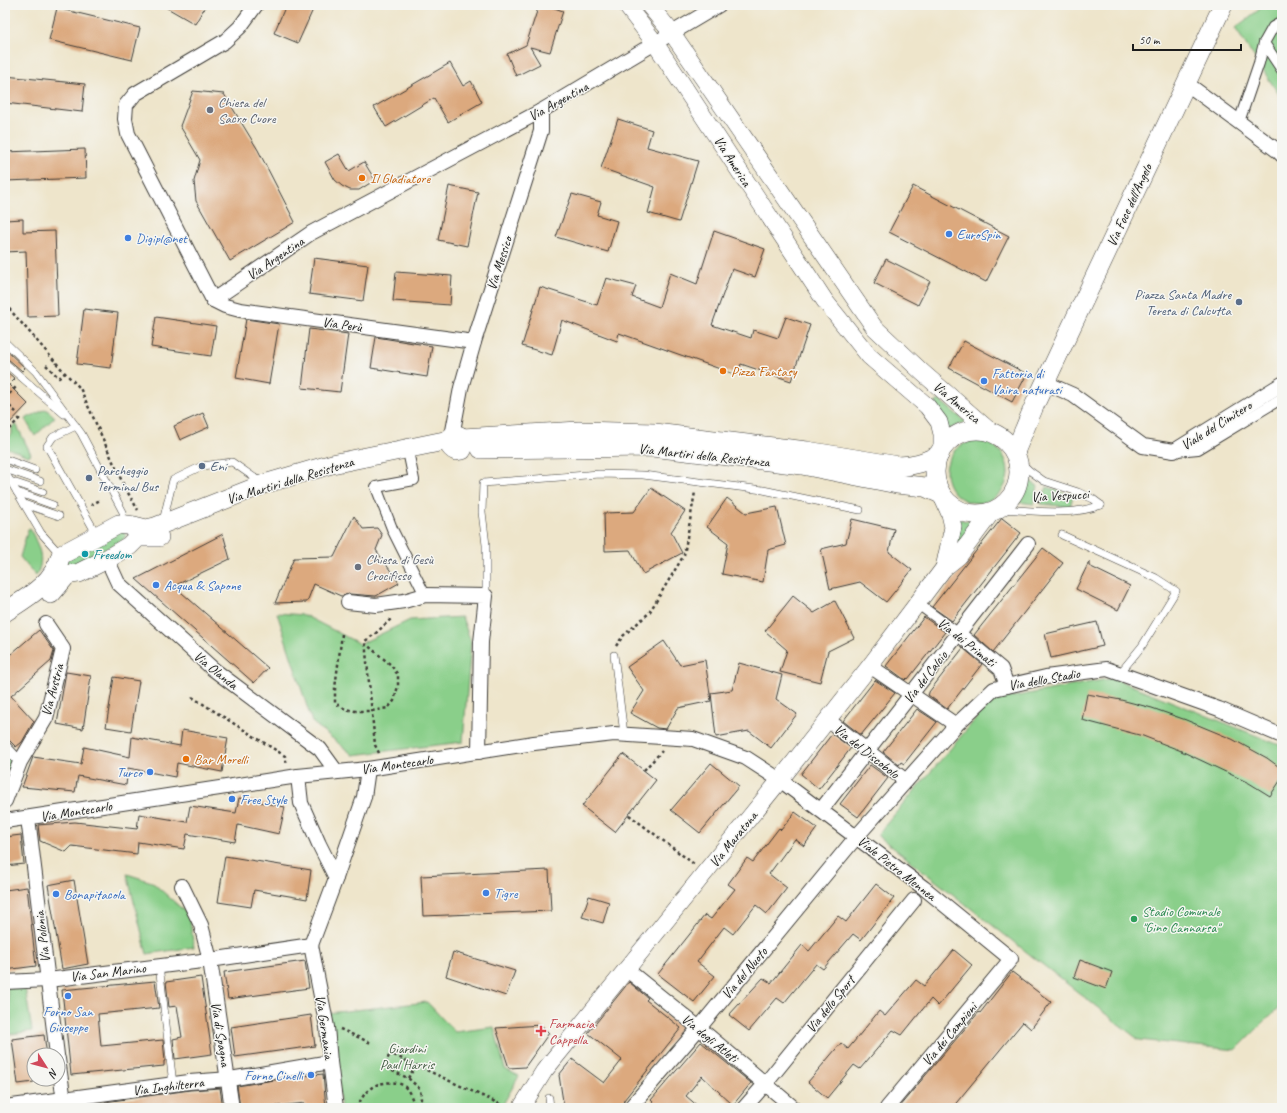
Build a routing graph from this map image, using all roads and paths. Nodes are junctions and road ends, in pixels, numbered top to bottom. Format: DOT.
graph roads {
  1 [pos="256,5"];
  2 [pos="626,5"];
  3 [pos="649,5"];
  4 [pos="719,5"];
  5 [pos="1223,5"];
  6 [pos="1282,22"];
  7 [pos="672,33"];
  8 [pos="655,43"];
  9 [pos="1264,43"];
  10 [pos="1282,69"];
  11 [pos="1186,83"];
  12 [pos="541,111"];
  13 [pos="1239,122"];
  14 [pos="1282,156"];
  15 [pos="213,300"];
  16 [pos="858,303"];
  17 [pos="5,304"];
  18 [pos="839,318"];
  19 [pos="5,342"];
  20 [pos="474,342"];
  21 [pos="41,361"];
  22 [pos="5,363"];
  23 [pos="64,373"];
  24 [pos="1046,383"];
  25 [pos="19,384"];
  26 [pos="1282,384"];
  27 [pos="5,398"];
  28 [pos="1282,398"];
  29 [pos="5,402"];
  30 [pos="1035,404"];
  31 [pos="18,414"];
  32 [pos="20,418"];
  33 [pos="75,424"];
  34 [pos="5,433"];
  35 [pos="994,433"];
  36 [pos="456,442"];
  37 [pos="940,451"];
  38 [pos="1174,451"];
  39 [pos="410,452"];
  40 [pos="1016,456"];
  41 [pos="5,459"];
  42 [pos="5,470"];
  43 [pos="34,470"];
  44 [pos="1044,480"];
  45 [pos="10,481"];
  46 [pos="40,481"];
  47 [pos="696,482"];
  48 [pos="264,484"];
  49 [pos="17,492"];
  50 [pos="43,492"];
  51 [pos="941,494"];
  52 [pos="100,500"];
  53 [pos="24,504"];
  54 [pos="53,505"];
  55 [pos="91,505"];
  56 [pos="860,510"];
  57 [pos="994,511"];
  58 [pos="1036,511"];
  59 [pos="59,516"];
  60 [pos="132,525"];
  61 [pos="158,526"];
  62 [pos="93,528"];
  63 [pos="1062,535"];
  64 [pos="1028,544"];
  65 [pos="107,559"];
  66 [pos="62,565"];
  67 [pos="944,568"];
  68 [pos="425,595"];
  69 [pos="486,596"];
  70 [pos="404,601"];
  71 [pos="348,602"];
  72 [pos="918,604"];
  73 [pos="5,612"];
  74 [pos="46,624"];
  75 [pos="5,625"];
  76 [pos="342,634"];
  77 [pos="959,634"];
  78 [pos="366,644"];
  79 [pos="614,655"];
  80 [pos="870,666"];
  81 [pos="1120,673"];
  82 [pos="1007,686"];
  83 [pos="912,694"];
  84 [pos="192,697"];
  85 [pos="372,711"];
  86 [pos="828,720"];
  87 [pos="956,725"];
  88 [pos="624,734"];
  89 [pos="1282,736"];
  90 [pos="675,738"];
  91 [pos="5,746"];
  92 [pos="867,751"];
  93 [pos="479,752"];
  94 [pos="20,762"];
  95 [pos="384,765"];
  96 [pos="368,768"];
  97 [pos="644,770"];
  98 [pos="336,771"];
  99 [pos="293,777"];
  100 [pos="780,780"];
  101 [pos="906,781"];
  102 [pos="5,801"];
  103 [pos="821,810"];
  104 [pos="629,815"];
  105 [pos="28,818"];
  106 [pos="5,821"];
  107 [pos="857,836"];
  108 [pos="705,873"];
  109 [pos="336,878"];
  110 [pos="182,886"];
  111 [pos="914,900"];
  112 [pos="311,946"];
  113 [pos="210,960"];
  114 [pos="1011,960"];
  115 [pos="159,965"];
  116 [pos="626,969"];
  117 [pos="48,980"];
  118 [pos="5,982"];
  119 [pos="327,1026"];
  120 [pos="699,1028"];
  121 [pos="371,1043"];
  122 [pos="57,1047"];
  123 [pos="394,1055"];
  124 [pos="389,1056"];
  125 [pos="330,1062"];
  126 [pos="416,1064"];
  127 [pos="408,1078"];
  128 [pos="228,1079"];
  129 [pos="174,1084"];
  130 [pos="766,1084"];
  131 [pos="62,1087"];
  132 [pos="549,1098"];
  133 [pos="64,1103"];
  134 [pos="5,1107"];
  135 [pos="232,1108"];
  136 [pos="336,1108"];
  137 [pos="357,1108"];
  138 [pos="415,1108"];
  139 [pos="506,1108"];
  140 [pos="521,1108"];
  141 [pos="550,1108"];
  142 [pos="630,1108"];
  143 [pos="744,1108"];
  144 [pos="794,1108"];
  145 [pos="887,1108"];
  1 -- 15 [label="street"];
  2 -- 8 [label="street, Via America"];
  3 -- 7 [label="street, Via America"];
  4 -- 7 [label="street, Via Argentina"];
  5 -- 11 [label="main road, Via Foce dell'Angelo"];
  6 -- 9 [label="street"];
  7 -- 8 [label="street, Via Argentina"];
  7 -- 16 [label="street, Via America"];
  8 -- 12 [label="street, Via Argentina"];
  8 -- 18 [label="street, Via America"];
  9 -- 10 [label="street"];
  9 -- 13 [label="street"];
  11 -- 13 [label="street"];
  11 -- 24 [label="main road, Via Foce dell'Angelo"];
  12 -- 15 [label="street, Via Argentina"];
  12 -- 20 [label="street, Via Messico"];
  13 -- 14 [label="street"];
  15 -- 20 [label="street, Via Perù"];
  16 -- 18 [label="street"];
  16 -- 35 [label="street, Via America"];
  17 -- 23 [label="path"];
  18 -- 37 [label="street, Via America"];
  19 -- 33 [label="lane"];
  20 -- 36 [label="street, Via Messico"];
  21 -- 23 [label="path"];
  22 -- 33 [label="lane"];
  23 -- 61 [label="path"];
  24 -- 30 [label="main road, Via Foce dell'Angelo"];
  24 -- 38 [label="street, Viale del Cimitero"];
  25 -- 27 [label="path"];
  26 -- 38 [label="street, Viale del Cimitero"];
  28 -- 38 [label="street"];
  29 -- 31 [label="path"];
  30 -- 35 [label="main road, Via Foce dell'Angelo"];
  30 -- 40 [label="main road, Via Foce dell'Angelo"];
  32 -- 34 [label="path"];
  33 -- 60 [label="lane"];
  33 -- 62 [label="lane"];
  35 -- 37 [label="main road, Via Martiri della Resistenza"];
  35 -- 40 [label="main road"];
  36 -- 37 [label="main road, Via Martiri della Resistenza"];
  36 -- 39 [label="main road, Via Martiri della Resistenza"];
  36 -- 51 [label="main road, Via Martiri della Resistenza"];
  37 -- 51 [label="main road, Via Martiri della Resistenza"];
  39 -- 48 [label="main road, Via Martiri della Resistenza"];
  39 -- 60 [label="main road, Via Martiri della Resistenza"];
  39 -- 68 [label="street"];
  40 -- 44 [label="lane, Via Vespucci"];
  40 -- 57 [label="main road"];
  41 -- 43 [label="lane"];
  42 -- 45 [label="lane"];
  42 -- 46 [label="lane"];
  44 -- 58 [label="path"];
  44 -- 58 [label="lane, Via Vespucci"];
  45 -- 49 [label="lane"];
  45 -- 50 [label="lane"];
  47 -- 56 [label="lane"];
  47 -- 69 [label="lane"];
  47 -- 79 [label="path"];
  48 -- 61 [label="main road, Via Martiri della Resistenza"];
  48 -- 61 [label="lane"];
  49 -- 53 [label="lane"];
  49 -- 54 [label="lane"];
  51 -- 57 [label="main road, Via Martiri della Resistenza"];
  51 -- 67 [label="street, Via Maratona"];
  52 -- 55 [label="path"];
  53 -- 59 [label="lane"];
  53 -- 66 [label="lane"];
  57 -- 58 [label="lane, Via Vespucci"];
  57 -- 67 [label="street, Via Maratona"];
  60 -- 61 [label="main road, Via Martiri della Resistenza"];
  60 -- 65 [label="main road"];
  60 -- 66 [label="main road, Via Martiri della Resistenza"];
  63 -- 81 [label="lane"];
  64 -- 77 [label="street, Via del Calcio"];
  65 -- 66 [label="main road"];
  65 -- 98 [label="street, Via Olanda"];
  66 -- 73 [label="main road"];
  66 -- 75 [label="main road, Via Martiri della Resistenza"];
  67 -- 72 [label="street, Via Maratona"];
  68 -- 69 [label="street"];
  68 -- 70 [label="street"];
  69 -- 93 [label="street"];
  70 -- 71 [label="street"];
  70 -- 78 [label="path"];
  72 -- 77 [label="street, Via dei Primati"];
  72 -- 80 [label="street, Via Maratona"];
  74 -- 94 [label="street, Via Austria"];
  76 -- 85 [label="path"];
  77 -- 82 [label="street, Via dei Primati"];
  77 -- 83 [label="street, Via del Calcio"];
  78 -- 85 [label="path"];
  78 -- 85 [label="path"];
  79 -- 88 [label="lane"];
  80 -- 83 [label="street"];
  80 -- 86 [label="street, Via Maratona"];
  81 -- 82 [label="street, Via dello Stadio"];
  81 -- 89 [label="street, Via dello Stadio"];
  82 -- 87 [label="street, Via dello Stadio"];
  83 -- 87 [label="street"];
  83 -- 92 [label="street, Via del Calcio"];
  84 -- 99 [label="path"];
  85 -- 95 [label="path"];
  86 -- 92 [label="street, Via del Discobolo"];
  86 -- 100 [label="street, Via Maratona"];
  87 -- 101 [label="street, Via dello Stadio"];
  88 -- 90 [label="street, Via Montecarlo"];
  88 -- 93 [label="street, Via Montecarlo"];
  90 -- 97 [label="path"];
  90 -- 100 [label="street, Via Montecarlo"];
  91 -- 94 [label="street"];
  92 -- 101 [label="street, Via del Discobolo"];
  92 -- 103 [label="street, Via del Calcio"];
  93 -- 95 [label="street, Via Montecarlo"];
  94 -- 102 [label="street, Via Austria"];
  95 -- 96 [label="street, Via Montecarlo"];
  96 -- 98 [label="street, Via Montecarlo"];
  96 -- 109 [label="street"];
  98 -- 99 [label="street, Via Montecarlo"];
  99 -- 105 [label="street, Via Montecarlo"];
  99 -- 109 [label="street"];
  100 -- 103 [label="street, Viale Pietro Mennea"];
  100 -- 108 [label="street, Via Maratona"];
  101 -- 107 [label="street, Via dello Stadio"];
  102 -- 106 [label="street, Via Austria"];
  103 -- 107 [label="street, Viale Pietro Mennea"];
  104 -- 108 [label="path"];
  105 -- 106 [label="street, Via Montecarlo"];
  105 -- 117 [label="street, Via Polonia"];
  107 -- 114 [label="street, Viale Pietro Mennea"];
  107 -- 120 [label="street, Via del Nuoto"];
  108 -- 116 [label="street, Via Maratona"];
  109 -- 112 [label="street"];
  110 -- 113 [label="street"];
  111 -- 130 [label="street, Via dello Sport"];
  112 -- 113 [label="street, Via San Marino"];
  112 -- 119 [label="street, Via Germania"];
  113 -- 115 [label="street, Via San Marino"];
  113 -- 128 [label="street, Via di Spagna"];
  114 -- 145 [label="street, Via dei Campioni"];
  115 -- 117 [label="street, Via San Marino"];
  115 -- 129 [label="lane"];
  116 -- 120 [label="street, Via degli Atleti"];
  116 -- 140 [label="street, Via Maratona"];
  117 -- 118 [label="street, Via San Marino"];
  117 -- 122 [label="street, Via Polonia"];
  119 -- 121 [label="path"];
  119 -- 125 [label="street, Via Germania"];
  120 -- 130 [label="street, Via degli Atleti"];
  120 -- 142 [label="street, Via del Nuoto"];
  123 -- 126 [label="path"];
  124 -- 127 [label="path"];
  125 -- 128 [label="street, Via Inghilterra"];
  125 -- 136 [label="street, Via Germania"];
  126 -- 127 [label="path"];
  126 -- 139 [label="path"];
  127 -- 138 [label="path"];
  128 -- 129 [label="street, Via Inghilterra"];
  128 -- 135 [label="street, Via di Spagna"];
  129 -- 133 [label="street, Via Inghilterra"];
  130 -- 143 [label="street, Via dello Sport"];
  130 -- 144 [label="street, Via degli Atleti"];
  131 -- 133 [label="street"];
  132 -- 141 [label="lane"];
  133 -- 134 [label="street, Via Inghilterra"];
  137 -- 138 [label="path"];
}
